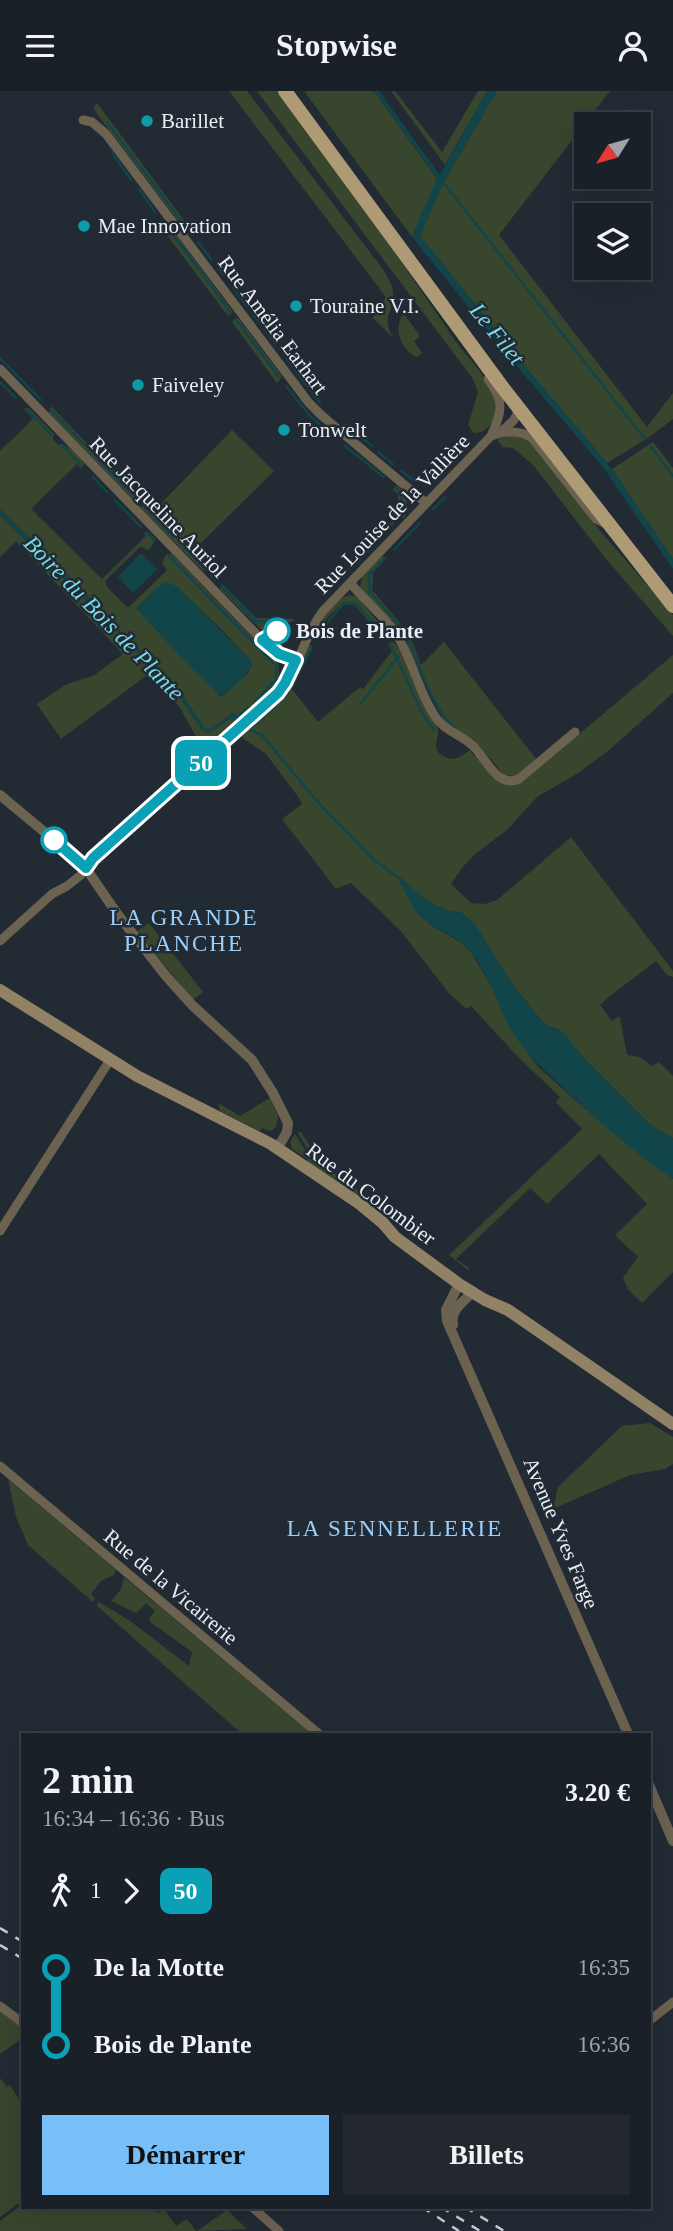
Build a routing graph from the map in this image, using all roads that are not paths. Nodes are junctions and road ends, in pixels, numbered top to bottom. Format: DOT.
graph roads {
  1 [pos="285,91"];
  2 [pos="83,120"];
  3 [pos="430,290"];
  4 [pos="0,369"];
  5 [pos="519,409"];
  6 [pos="499,417"];
  7 [pos="501,432"];
  8 [pos="491,436"];
  9 [pos="426,503"];
  10 [pos="608,524"];
  11 [pos="350,583"];
  12 [pos="673,606"];
  13 [pos="296,660"];
  14 [pos="575,732"];
  15 [pos="0,795"];
  16 [pos="86,868"];
  17 [pos="0,941"];
  18 [pos="0,990"];
  19 [pos="110,1060"];
  20 [pos="274,1146"];
  21 [pos="0,1231"];
  22 [pos="459,1284"];
  23 [pos="473,1292"];
  24 [pos="460,1347"];
  25 [pos="673,1424"];
  26 [pos="0,1466"];
  27 [pos="318,1733"];
  28 [pos="628,1733"];
  29 [pos="651,1790"];
  30 [pos="673,1841"];
  31 [pos="673,2002"];
  32 [pos="0,2006"];
  33 [pos="651,2019"];
  34 [pos="21,2022"];
  35 [pos="254,2209"];
  36 [pos="279,2231"];
  1 -- 3 [label="main road"];
  2 -- 9 [label="street, Rue Amélia Earhart"];
  3 -- 5 [label="main road"];
  3 -- 6 [label="street"];
  4 -- 13 [label="street, Rue Jacqueline Auriol"];
  5 -- 6 [label="street"];
  5 -- 7 [label="street, Rue Louise de la Vallière"];
  5 -- 10 [label="main road"];
  6 -- 8 [label="street, Rue Louise de la Vallière"];
  7 -- 8 [label="street, Rue Louise de la Vallière"];
  7 -- 10 [label="street, Rue Louise de la Vallière"];
  8 -- 9 [label="street, Rue Louise de la Vallière"];
  9 -- 11 [label="street, Rue Louise de la Vallière"];
  10 -- 12 [label="main road"];
  11 -- 13 [label="street, Rue Louise de la Vallière"];
  11 -- 14 [label="street"];
  13 -- 16 [label="street, Rue Louise de la Vallière"];
  15 -- 16 [label="street"];
  16 -- 17 [label="street, Rue Louise de la Vallière"];
  16 -- 20 [label="street"];
  18 -- 19 [label="main road, Rue du Colombier"];
  19 -- 20 [label="main road, Rue du Colombier"];
  19 -- 21 [label="street"];
  20 -- 22 [label="main road, Rue du Colombier"];
  22 -- 23 [label="main road, Rue du Colombier"];
  22 -- 24 [label="street, Avenue Yves Farge"];
  23 -- 24 [label="street, Avenue Yves Farge"];
  23 -- 25 [label="main road, Rue du Colombier"];
  24 -- 28 [label="street, Avenue Yves Farge"];
  26 -- 27 [label="street, Rue de la Vicairerie"];
  29 -- 30 [label="street"];
  31 -- 33 [label="street"];
  32 -- 34 [label="street"];
  35 -- 36 [label="street"];
}
